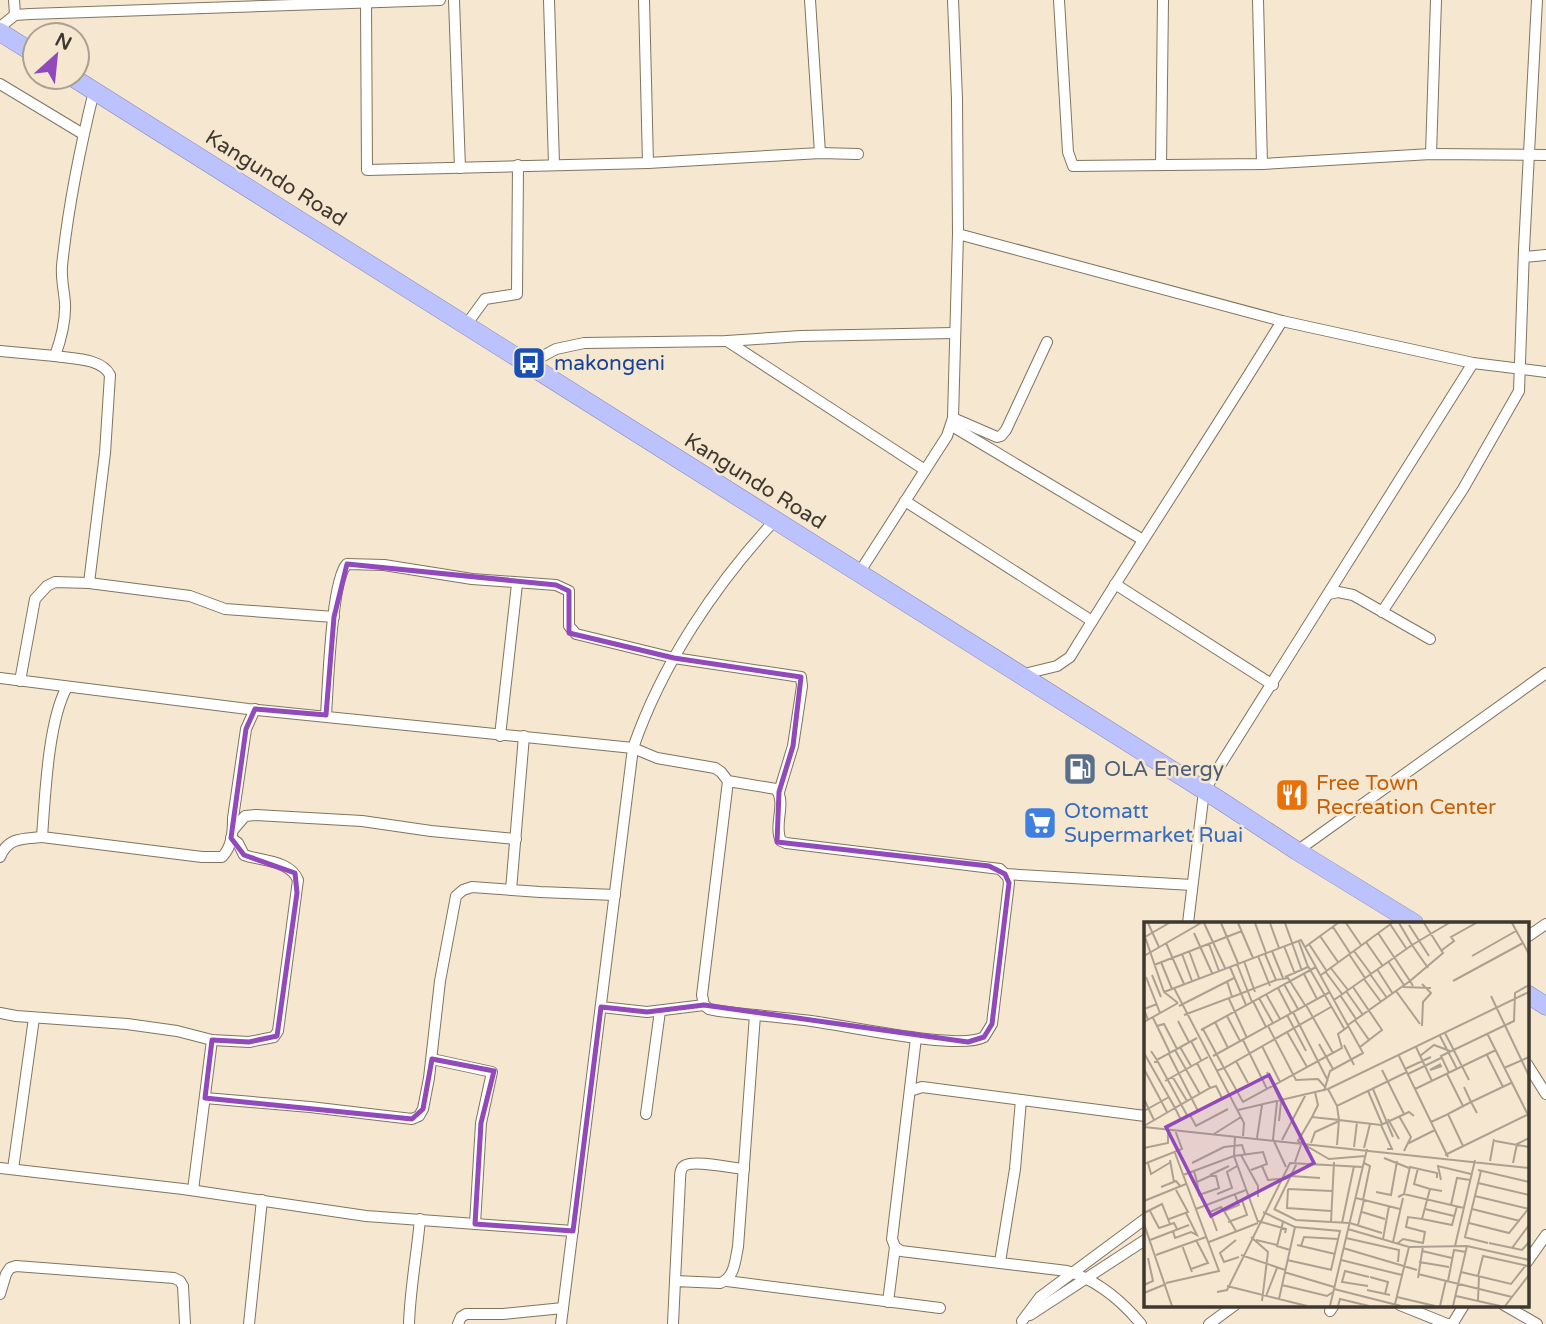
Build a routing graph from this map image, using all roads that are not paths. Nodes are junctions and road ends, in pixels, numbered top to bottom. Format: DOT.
graph roads {
  1 [pos="15,0"];
  2 [pos="440,0"];
  3 [pos="454,0"];
  4 [pos="549,0"];
  5 [pos="644,0"];
  6 [pos="810,0"];
  7 [pos="953,0"];
  8 [pos="1059,0"];
  9 [pos="1163,0"];
  10 [pos="1258,0"];
  11 [pos="1436,0"];
  12 [pos="1537,0"];
  13 [pos="322,2"];
  14 [pos="366,3"];
  15 [pos="225,4"];
  16 [pos="15,15"];
  17 [pos="0,29"];
  18 [pos="21,44"];
  19 [pos="0,84"];
  20 [pos="91,89"];
  21 [pos="94,91"];
  22 [pos="83,134"];
  23 [pos="820,153"];
  24 [pos="858,154"];
  25 [pos="1431,154"];
  26 [pos="1546,155"];
  27 [pos="1529,156"];
  28 [pos="648,163"];
  29 [pos="554,164"];
  30 [pos="1262,164"];
  31 [pos="518,165"];
  32 [pos="1161,166"];
  33 [pos="460,168"];
  34 [pos="958,234"];
  35 [pos="1546,255"];
  36 [pos="1524,257"];
  37 [pos="1282,321"];
  38 [pos="466,325"];
  39 [pos="954,333"];
  40 [pos="727,341"];
  41 [pos="1047,342"];
  42 [pos="0,351"];
  43 [pos="55,356"];
  44 [pos="1473,363"];
  45 [pos="528,364"];
  46 [pos="1521,369"];
  47 [pos="1546,372"];
  48 [pos="952,422"];
  49 [pos="925,470"];
  50 [pos="905,501"];
  51 [pos="775,520"];
  52 [pos="1143,540"];
  53 [pos="859,573"];
  54 [pos="89,583"];
  55 [pos="517,584"];
  56 [pos="1115,584"];
  57 [pos="1329,594"];
  58 [pos="1382,612"];
  59 [pos="334,617"];
  60 [pos="1092,621"];
  61 [pos="1430,639"];
  62 [pos="674,658"];
  63 [pos="1546,673"];
  64 [pos="1020,675"];
  65 [pos="0,678"];
  66 [pos="20,681"];
  67 [pos="1273,685"];
  68 [pos="66,687"];
  69 [pos="255,709"];
  70 [pos="326,715"];
  71 [pos="500,736"];
  72 [pos="524,736"];
  73 [pos="633,748"];
  74 [pos="728,781"];
  75 [pos="1205,791"];
  76 [pos="779,792"];
  77 [pos="232,834"];
  78 [pos="42,837"];
  79 [pos="516,839"];
  80 [pos="1297,851"];
  81 [pos="0,857"];
  82 [pos="1005,874"];
  83 [pos="1192,885"];
  84 [pos="511,890"];
  85 [pos="615,895"];
  86 [pos="1188,922"];
  87 [pos="1412,922"];
  88 [pos="1546,924"];
  89 [pos="1528,936"];
  90 [pos="704,1006"];
  91 [pos="601,1007"];
  92 [pos="660,1011"];
  93 [pos="0,1013"];
  94 [pos="755,1015"];
  95 [pos="34,1018"];
  96 [pos="916,1038"];
  97 [pos="212,1040"];
  98 [pos="432,1059"];
  99 [pos="1528,1066"];
  100 [pos="911,1076"];
  101 [pos="922,1087"];
  102 [pos="910,1091"];
  103 [pos="1546,1094"];
  104 [pos="205,1098"];
  105 [pos="1021,1100"];
  106 [pos="646,1114"];
  107 [pos="1144,1116"];
  108 [pos="0,1168"];
  109 [pos="13,1169"];
  110 [pos="744,1169"];
  111 [pos="193,1190"];
  112 [pos="262,1200"];
  113 [pos="420,1219"];
  114 [pos="1144,1220"];
  115 [pos="475,1224"];
  116 [pos="573,1231"];
  117 [pos="1546,1235"];
  118 [pos="1144,1241"];
  119 [pos="895,1247"];
  120 [pos="1528,1261"];
  121 [pos="1000,1262"];
  122 [pos="1074,1273"];
  123 [pos="1088,1277"];
  124 [pos="675,1281"];
  125 [pos="727,1281"];
  126 [pos="0,1294"];
  127 [pos="888,1302"];
  128 [pos="1234,1306"];
  129 [pos="1403,1306"];
  130 [pos="1463,1306"];
  131 [pos="1506,1306"];
  132 [pos="563,1308"];
  133 [pos="940,1308"];
  134 [pos="1019,1322"];
  135 [pos="185,1324"];
  136 [pos="249,1324"];
  137 [pos="409,1324"];
  138 [pos="458,1324"];
  139 [pos="561,1324"];
  140 [pos="673,1324"];
  141 [pos="1140,1324"];
  142 [pos="1209,1324"];
  143 [pos="1449,1324"];
  144 [pos="1537,1324"];
  1 -- 16 [label="street"];
  2 -- 14 [label="street"];
  3 -- 33 [label="street"];
  4 -- 29 [label="street"];
  5 -- 28 [label="street"];
  6 -- 23 [label="street"];
  7 -- 34 [label="street"];
  8 -- 32 [label="street"];
  9 -- 32 [label="street"];
  10 -- 30 [label="street"];
  11 -- 25 [label="street"];
  12 -- 27 [label="street"];
  13 -- 14 [label="street"];
  13 -- 15 [label="street"];
  14 -- 33 [label="street"];
  15 -- 16 [label="street"];
  16 -- 17 [label="street"];
  17 -- 18 [label="highway"];
  19 -- 22 [label="street"];
  20 -- 21 [label="highway, Kangundo Road"];
  21 -- 22 [label="street"];
  21 -- 38 [label="highway, Kangundo Road"];
  22 -- 43 [label="street"];
  23 -- 24 [label="street"];
  23 -- 28 [label="street"];
  25 -- 27 [label="street"];
  25 -- 30 [label="street"];
  26 -- 27 [label="street"];
  27 -- 36 [label="street"];
  28 -- 29 [label="street"];
  29 -- 31 [label="street"];
  30 -- 32 [label="street"];
  31 -- 33 [label="street"];
  31 -- 38 [label="street"];
  34 -- 37 [label="street"];
  34 -- 39 [label="street"];
  35 -- 36 [label="street"];
  36 -- 46 [label="street"];
  37 -- 44 [label="street"];
  37 -- 52 [label="street"];
  38 -- 45 [label="highway, Kangundo Road"];
  39 -- 40 [label="street"];
  39 -- 48 [label="street"];
  40 -- 45 [label="street"];
  40 -- 49 [label="street"];
  41 -- 48 [label="street"];
  42 -- 43 [label="street"];
  43 -- 54 [label="street"];
  44 -- 46 [label="street"];
  44 -- 57 [label="street"];
  45 -- 51 [label="highway, Kangundo Road"];
  46 -- 47 [label="street"];
  46 -- 58 [label="street"];
  48 -- 49 [label="street"];
  48 -- 52 [label="street"];
  49 -- 50 [label="street"];
  50 -- 53 [label="street"];
  50 -- 60 [label="street"];
  51 -- 53 [label="highway, Kangundo Road"];
  51 -- 62 [label="street"];
  52 -- 56 [label="street"];
  53 -- 64 [label="highway, Kangundo Road"];
  54 -- 59 [label="street"];
  54 -- 66 [label="street"];
  55 -- 59 [label="street"];
  55 -- 62 [label="street"];
  55 -- 71 [label="street"];
  56 -- 60 [label="street"];
  56 -- 67 [label="street"];
  57 -- 58 [label="street"];
  57 -- 67 [label="street"];
  58 -- 61 [label="street"];
  59 -- 70 [label="street"];
  60 -- 64 [label="street"];
  62 -- 73 [label="street"];
  62 -- 76 [label="street"];
  63 -- 80 [label="street"];
  64 -- 75 [label="highway, Kangundo Road"];
  65 -- 66 [label="street"];
  66 -- 68 [label="street"];
  67 -- 75 [label="street"];
  68 -- 69 [label="street"];
  68 -- 78 [label="street"];
  69 -- 70 [label="street"];
  69 -- 77 [label="street"];
  70 -- 71 [label="street"];
  71 -- 72 [label="street"];
  72 -- 73 [label="street"];
  72 -- 79 [label="street"];
  73 -- 74 [label="street"];
  73 -- 85 [label="street"];
  74 -- 76 [label="street"];
  74 -- 90 [label="street"];
  75 -- 80 [label="highway, Kangundo Road"];
  75 -- 83 [label="street"];
  76 -- 82 [label="street"];
  77 -- 78 [label="street"];
  77 -- 79 [label="street"];
  77 -- 97 [label="street"];
  78 -- 81 [label="street"];
  79 -- 84 [label="street"];
  80 -- 87 [label="highway, Kangundo Road"];
  82 -- 83 [label="street"];
  82 -- 96 [label="street"];
  83 -- 86 [label="street"];
  84 -- 85 [label="street"];
  84 -- 98 [label="street"];
  85 -- 91 [label="street"];
  88 -- 89 [label="street"];
  90 -- 92 [label="street"];
  90 -- 94 [label="street"];
  91 -- 92 [label="street"];
  91 -- 116 [label="street"];
  92 -- 106 [label="street"];
  93 -- 95 [label="street"];
  94 -- 96 [label="street"];
  94 -- 110 [label="street"];
  95 -- 97 [label="street"];
  95 -- 109 [label="street"];
  96 -- 100 [label="street"];
  97 -- 104 [label="street"];
  98 -- 104 [label="street"];
  98 -- 115 [label="street"];
  99 -- 103 [label="street"];
  100 -- 101 [label="street"];
  100 -- 102 [label="street"];
  101 -- 102 [label="street"];
  101 -- 105 [label="street"];
  102 -- 119 [label="street"];
  104 -- 111 [label="street"];
  105 -- 107 [label="street"];
  105 -- 121 [label="street"];
  108 -- 109 [label="street"];
  109 -- 111 [label="street"];
  110 -- 124 [label="street"];
  110 -- 125 [label="street"];
  111 -- 112 [label="street"];
  112 -- 113 [label="street"];
  112 -- 136 [label="street"];
  113 -- 115 [label="street"];
  113 -- 137 [label="street"];
  114 -- 122 [label="street"];
  115 -- 116 [label="street"];
  116 -- 132 [label="street"];
  117 -- 120 [label="street"];
  118 -- 123 [label="street"];
  119 -- 121 [label="street"];
  119 -- 127 [label="street"];
  121 -- 122 [label="street"];
  122 -- 123 [label="street"];
  122 -- 134 [label="street"];
  123 -- 134 [label="street"];
  123 -- 141 [label="street"];
  124 -- 125 [label="street"];
  124 -- 140 [label="street"];
  125 -- 127 [label="street"];
  126 -- 135 [label="street"];
  127 -- 133 [label="street"];
  128 -- 142 [label="street"];
  129 -- 143 [label="street"];
  130 -- 143 [label="street"];
  131 -- 144 [label="street"];
  132 -- 138 [label="street"];
  132 -- 139 [label="street"];
}
